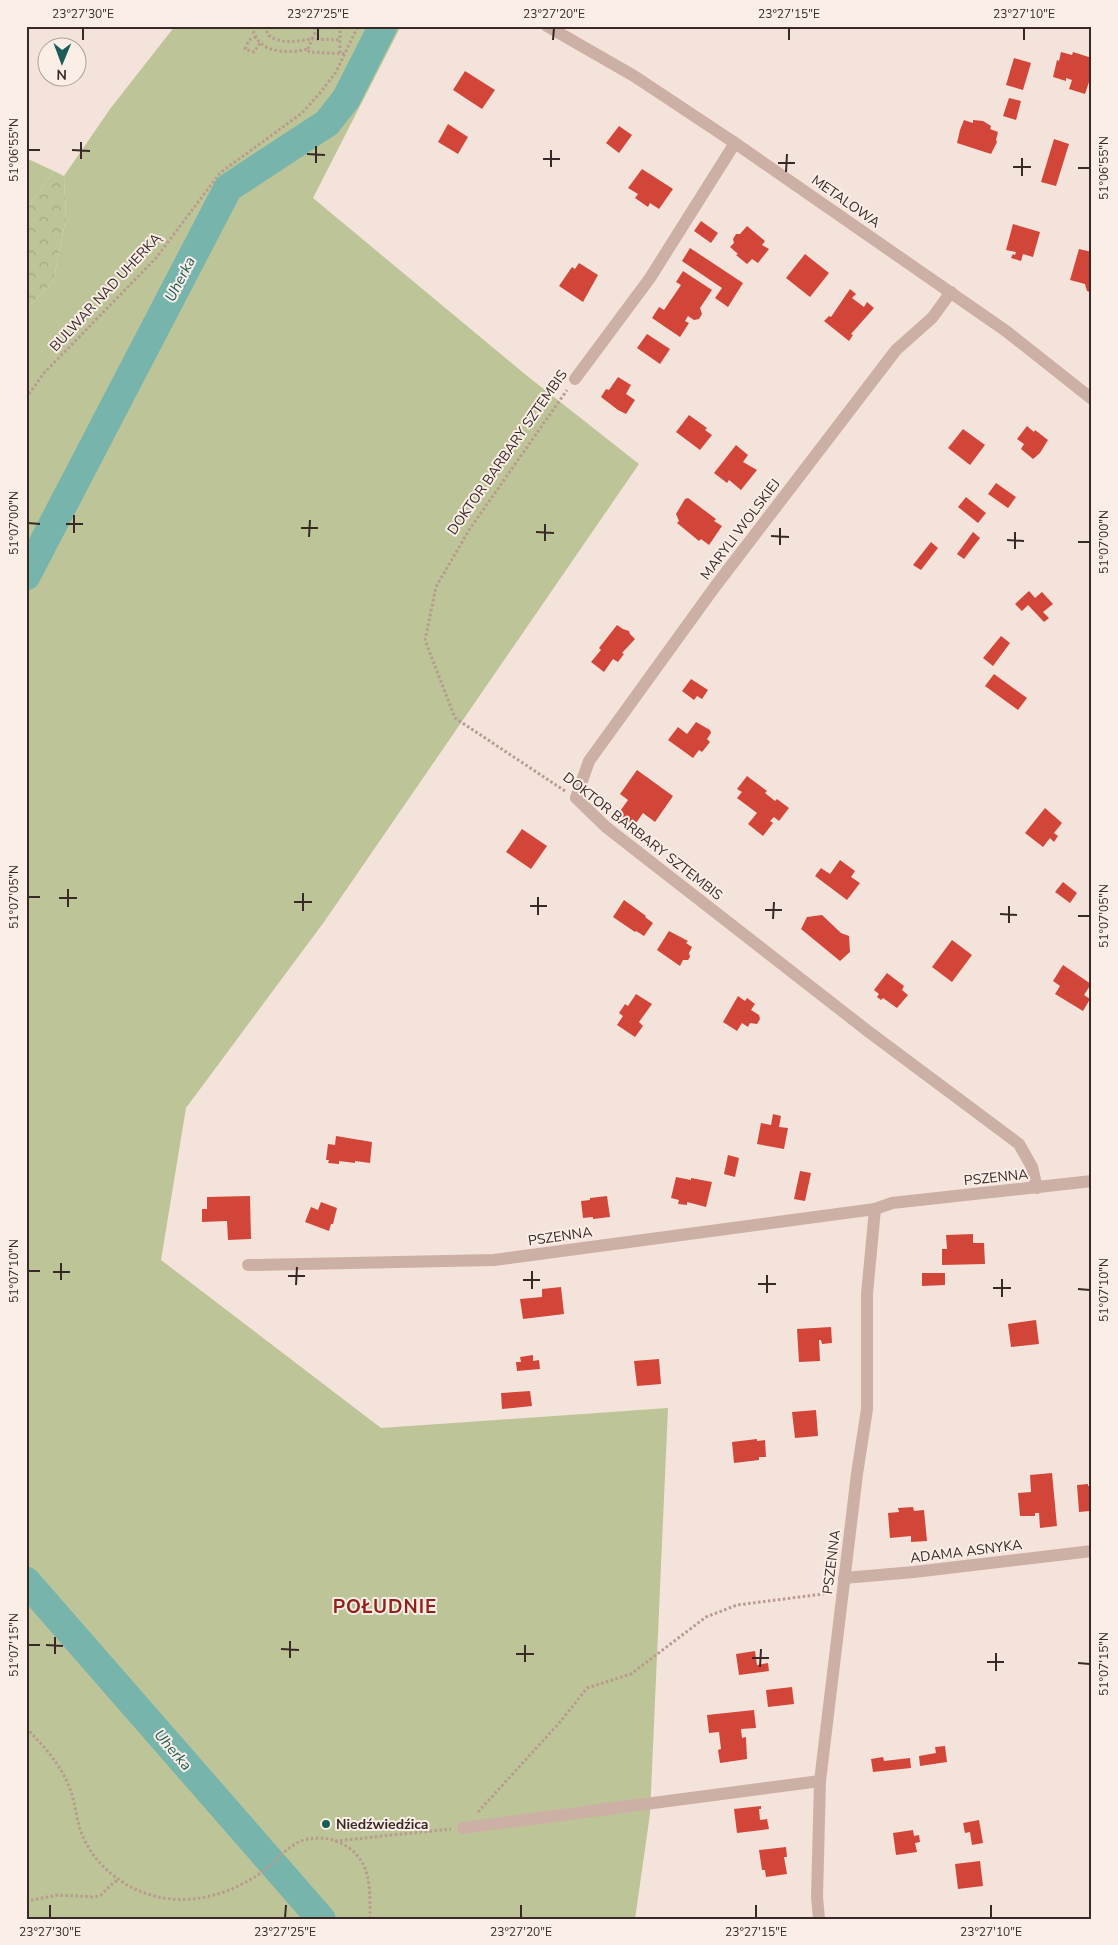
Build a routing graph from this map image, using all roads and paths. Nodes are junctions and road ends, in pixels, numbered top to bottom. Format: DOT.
graph roads {
  1 [pos="252,26"];
  2 [pos="265,26"];
  3 [pos="315,26"];
  4 [pos="340,26"];
  5 [pos="358,26"];
  6 [pos="547,26"];
  7 [pos="256,37"];
  8 [pos="312,39"];
  9 [pos="340,40"];
  10 [pos="260,43"];
  11 [pos="308,49"];
  12 [pos="340,53"];
  13 [pos="344,54"];
  14 [pos="735,143"];
  15 [pos="951,292"];
  16 [pos="575,379"];
  17 [pos="26,398"];
  18 [pos="1092,399"];
  19 [pos="576,798"];
  20 [pos="1092,1181"];
  21 [pos="1037,1188"];
  22 [pos="875,1209"];
  23 [pos="248,1265"];
  24 [pos="1092,1551"];
  25 [pos="844,1578"];
  26 [pos="26,1728"];
  27 [pos="820,1781"];
  28 [pos="464,1828"];
  29 [pos="335,1841"];
  30 [pos="119,1880"];
  31 [pos="26,1901"];
  32 [pos="370,1919"];
  33 [pos="819,1919"];
  1 -- 7 [label="path"];
  2 -- 8 [label="path"];
  3 -- 8 [label="path"];
  4 -- 9 [label="path"];
  5 -- 13 [label="path, BULWAR NAD UHERKĄ"];
  6 -- 14 [label="street, METALOWA"];
  7 -- 10 [label="path"];
  7 -- 10 [label="path"];
  8 -- 9 [label="path"];
  8 -- 11 [label="path"];
  9 -- 12 [label="path"];
  10 -- 11 [label="path"];
  11 -- 12 [label="path"];
  12 -- 13 [label="path"];
  13 -- 17 [label="path, BULWAR NAD UHERKĄ"];
  14 -- 15 [label="street, METALOWA"];
  14 -- 16 [label="street, DOKTOR BARBARY SZTEMBIS"];
  15 -- 18 [label="street, METALOWA"];
  15 -- 19 [label="street, MARYLI WOLSKIEJ"];
  16 -- 19 [label="path, DOKTOR BARBARY SZTEMBIS"];
  19 -- 21 [label="street, DOKTOR BARBARY SZTEMBIS"];
  20 -- 21 [label="street, PSZENNA"];
  21 -- 22 [label="street, PSZENNA"];
  22 -- 23 [label="street, PSZENNA"];
  22 -- 25 [label="street, PSZENNA"];
  24 -- 25 [label="street, ADAMA ASNYKA"];
  25 -- 27 [label="street, PSZENNA"];
  25 -- 28 [label="path"];
  26 -- 30 [label="path"];
  27 -- 28 [label="street"];
  27 -- 33 [label="street, PSZENNA"];
  28 -- 29 [label="path"];
  29 -- 30 [label="path"];
  29 -- 32 [label="path"];
  30 -- 31 [label="path"];
}
